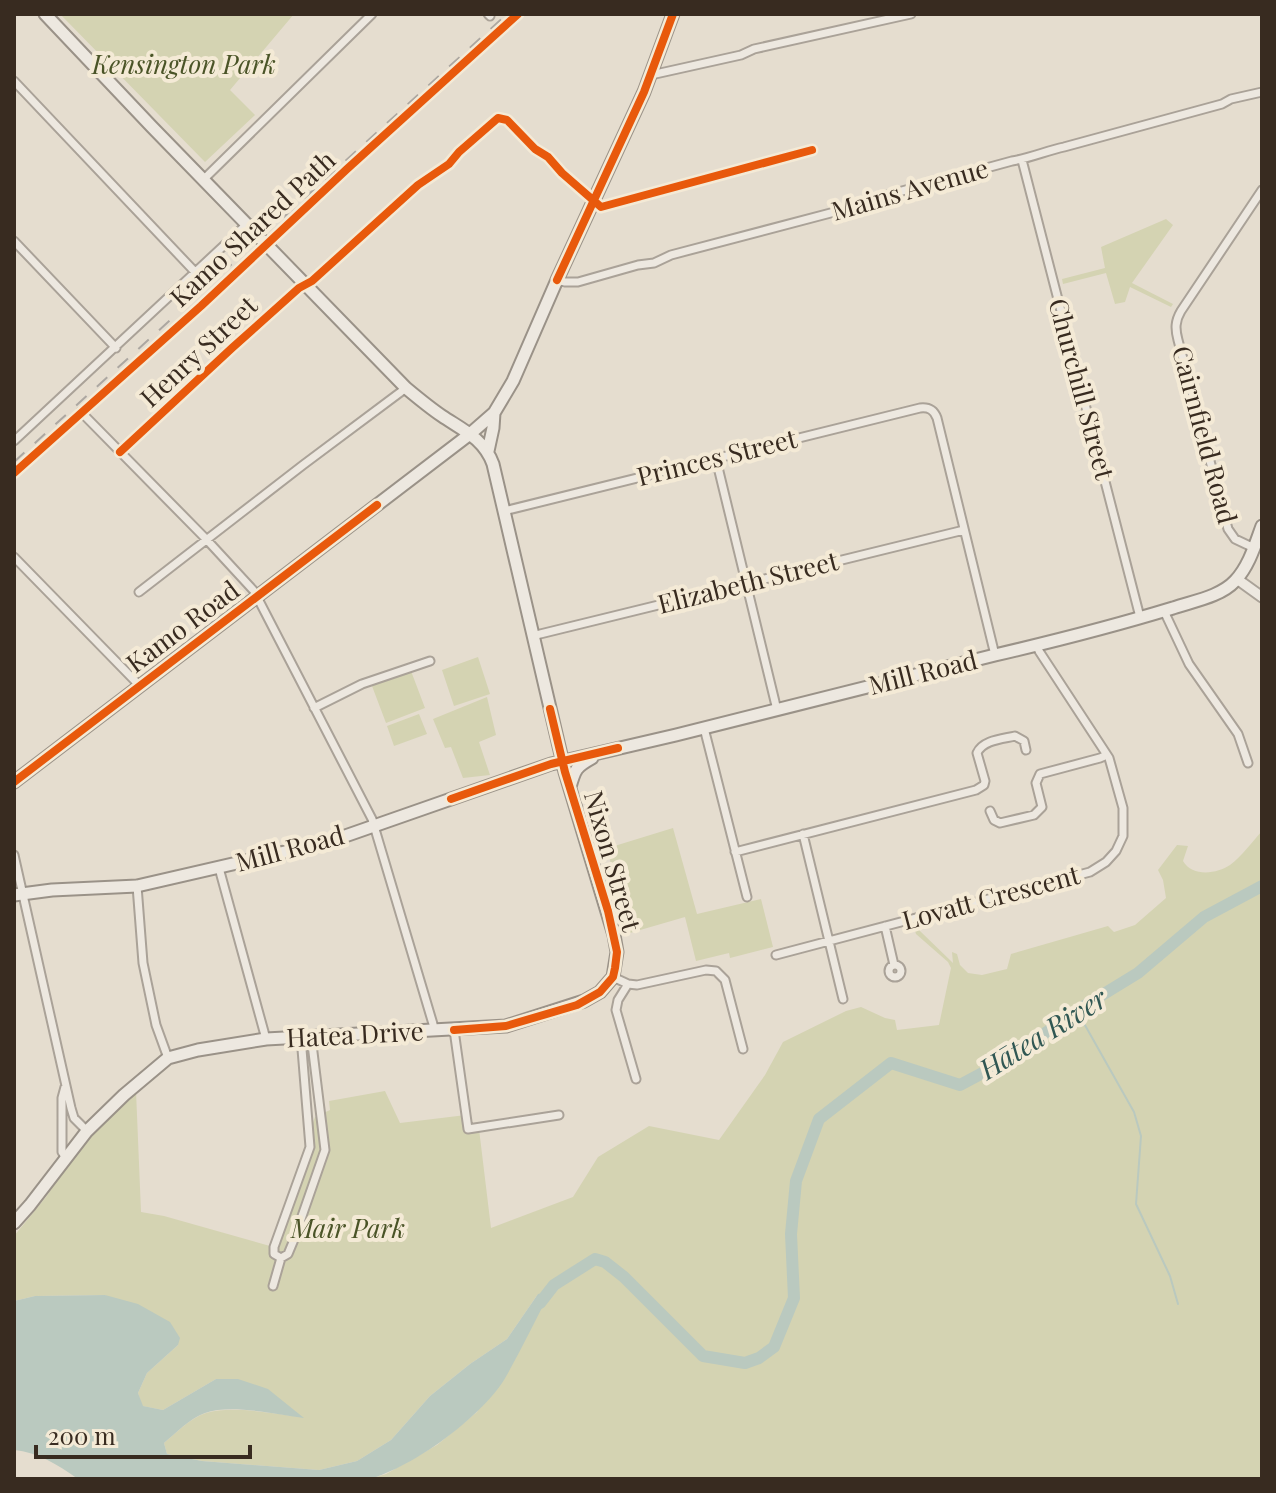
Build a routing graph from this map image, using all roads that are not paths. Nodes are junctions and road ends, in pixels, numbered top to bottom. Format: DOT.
graph roads {
  1 [pos="45,14"];
  2 [pos="372,14"];
  3 [pos="673,14"];
  4 [pos="911,14"];
  5 [pos="651,75"];
  6 [pos="14,81"];
  7 [pos="1262,92"];
  8 [pos="812,150"];
  9 [pos="1022,160"];
  10 [pos="204,179"];
  11 [pos="1262,190"];
  12 [pos="594,202"];
  13 [pos="247,224"];
  14 [pos="14,241"];
  15 [pos="196,273"];
  16 [pos="557,280"];
  17 [pos="306,284"];
  18 [pos="116,348"];
  19 [pos="406,388"];
  20 [pos="81,412"];
  21 [pos="494,413"];
  22 [pos="470,434"];
  23 [pos="14,441"];
  24 [pos="488,451"];
  25 [pos="120,452"];
  26 [pos="716,459"];
  27 [pos="504,511"];
  28 [pos="1262,526"];
  29 [pos="964,530"];
  30 [pos="207,540"];
  31 [pos="1254,548"];
  32 [pos="14,557"];
  33 [pos="1237,579"];
  34 [pos="746,584"];
  35 [pos="139,592"];
  36 [pos="257,596"];
  37 [pos="1262,597"];
  38 [pos="1164,611"];
  39 [pos="1140,617"];
  40 [pos="532,636"];
  41 [pos="1037,646"];
  42 [pos="995,655"];
  43 [pos="430,661"];
  44 [pos="140,686"];
  45 [pos="314,708"];
  46 [pos="777,710"];
  47 [pos="704,728"];
  48 [pos="1026,750"];
  49 [pos="603,752"];
  50 [pos="1107,755"];
  51 [pos="563,761"];
  52 [pos="1248,763"];
  53 [pos="14,782"];
  54 [pos="570,787"];
  55 [pos="990,811"];
  56 [pos="374,826"];
  57 [pos="803,834"];
  58 [pos="735,852"];
  59 [pos="14,855"];
  60 [pos="219,868"];
  61 [pos="137,886"];
  62 [pos="18,894"];
  63 [pos="747,897"];
  64 [pos="885,926"];
  65 [pos="830,940"];
  66 [pos="776,955"];
  67 [pos="894,965"];
  68 [pos="613,977"];
  69 [pos="628,984"];
  70 [pos="843,999"];
  71 [pos="454,1030"];
  72 [pos="434,1031"];
  73 [pos="306,1036"];
  74 [pos="266,1039"];
  75 [pos="743,1049"];
  76 [pos="168,1058"];
  77 [pos="636,1079"];
  78 [pos="66,1085"];
  79 [pos="559,1115"];
  80 [pos="87,1131"];
  81 [pos="66,1158"];
  82 [pos="14,1223"];
  83 [pos="281,1258"];
  84 [pos="273,1286"];
  1 -- 10 [label="main road"];
  2 -- 10 [label="street"];
  3 -- 5 [label="main road, Kamo Road"];
  4 -- 5 [label="street"];
  5 -- 12 [label="main road, Kamo Road"];
  6 -- 15 [label="street"];
  7 -- 9 [label="street, Mains Avenue"];
  8 -- 12 [label="street"];
  9 -- 16 [label="street, Mains Avenue"];
  9 -- 39 [label="street, Churchill Street"];
  10 -- 13 [label="main road"];
  11 -- 31 [label="street, Cairnfield Road"];
  12 -- 16 [label="main road, Kamo Road"];
  12 -- 17 [label="street, Henry Street"];
  13 -- 15 [label="street"];
  13 -- 17 [label="main road"];
  14 -- 18 [label="street"];
  15 -- 18 [label="street"];
  16 -- 21 [label="main road, Kamo Road"];
  17 -- 19 [label="main road"];
  17 -- 25 [label="street, Henry Street"];
  18 -- 23 [label="street"];
  19 -- 22 [label="main road"];
  19 -- 30 [label="street"];
  20 -- 25 [label="street"];
  21 -- 22 [label="main road, Kamo Road"];
  21 -- 24 [label="main road"];
  22 -- 24 [label="main road"];
  22 -- 36 [label="main road, Kamo Road"];
  24 -- 27 [label="main road, Nixon Street"];
  25 -- 30 [label="street"];
  26 -- 27 [label="street, Princes Street"];
  26 -- 29 [label="street, Princes Street"];
  26 -- 34 [label="street"];
  27 -- 40 [label="main road, Nixon Street"];
  28 -- 31 [label="main road"];
  29 -- 34 [label="street, Elizabeth Street"];
  29 -- 42 [label="street"];
  30 -- 35 [label="street"];
  30 -- 36 [label="street"];
  31 -- 33 [label="main road"];
  32 -- 44 [label="street"];
  33 -- 37 [label="street"];
  33 -- 38 [label="main road, Mill Road"];
  34 -- 40 [label="street, Elizabeth Street"];
  34 -- 46 [label="street"];
  36 -- 44 [label="main road, Kamo Road"];
  36 -- 45 [label="street"];
  38 -- 39 [label="main road, Mill Road"];
  38 -- 52 [label="street"];
  39 -- 41 [label="main road, Mill Road"];
  40 -- 51 [label="main road, Nixon Street"];
  41 -- 42 [label="main road, Mill Road"];
  41 -- 50 [label="street, Lovatt Crescent"];
  42 -- 46 [label="main road, Mill Road"];
  43 -- 45 [label="street"];
  44 -- 53 [label="main road, Kamo Road"];
  45 -- 56 [label="street"];
  46 -- 47 [label="main road, Mill Road"];
  47 -- 49 [label="main road, Mill Road"];
  47 -- 58 [label="street"];
  48 -- 57 [label="street"];
  49 -- 51 [label="main road, Mill Road"];
  49 -- 54 [label="main road, Mill Road"];
  50 -- 55 [label="street"];
  50 -- 64 [label="street, Lovatt Crescent"];
  51 -- 54 [label="main road, Nixon Street"];
  51 -- 56 [label="main road, Mill Road"];
  54 -- 68 [label="main road, Nixon Street"];
  56 -- 60 [label="main road, Mill Road"];
  56 -- 72 [label="street"];
  57 -- 58 [label="street"];
  57 -- 65 [label="street"];
  58 -- 63 [label="street"];
  59 -- 62 [label="street"];
  60 -- 61 [label="main road, Mill Road"];
  60 -- 74 [label="street"];
  61 -- 62 [label="main road, Mill Road"];
  61 -- 76 [label="street"];
  62 -- 78 [label="street"];
  64 -- 65 [label="street, Lovatt Crescent"];
  64 -- 67 [label="street"];
  65 -- 66 [label="street, Lovatt Crescent"];
  65 -- 70 [label="street"];
  68 -- 69 [label="street"];
  68 -- 71 [label="main road, Hatea Drive"];
  69 -- 75 [label="street"];
  69 -- 77 [label="street"];
  71 -- 72 [label="main road, Hatea Drive"];
  71 -- 79 [label="street"];
  72 -- 73 [label="main road, Hatea Drive"];
  73 -- 74 [label="main road, Hatea Drive"];
  73 -- 83 [label="street"];
  73 -- 83 [label="street"];
  74 -- 76 [label="main road, Hatea Drive"];
  76 -- 80 [label="main road, Hatea Drive"];
  78 -- 80 [label="street"];
  78 -- 81 [label="street"];
  80 -- 81 [label="main road, Hatea Drive"];
  81 -- 82 [label="main road, Hatea Drive"];
  83 -- 84 [label="street"];
}
